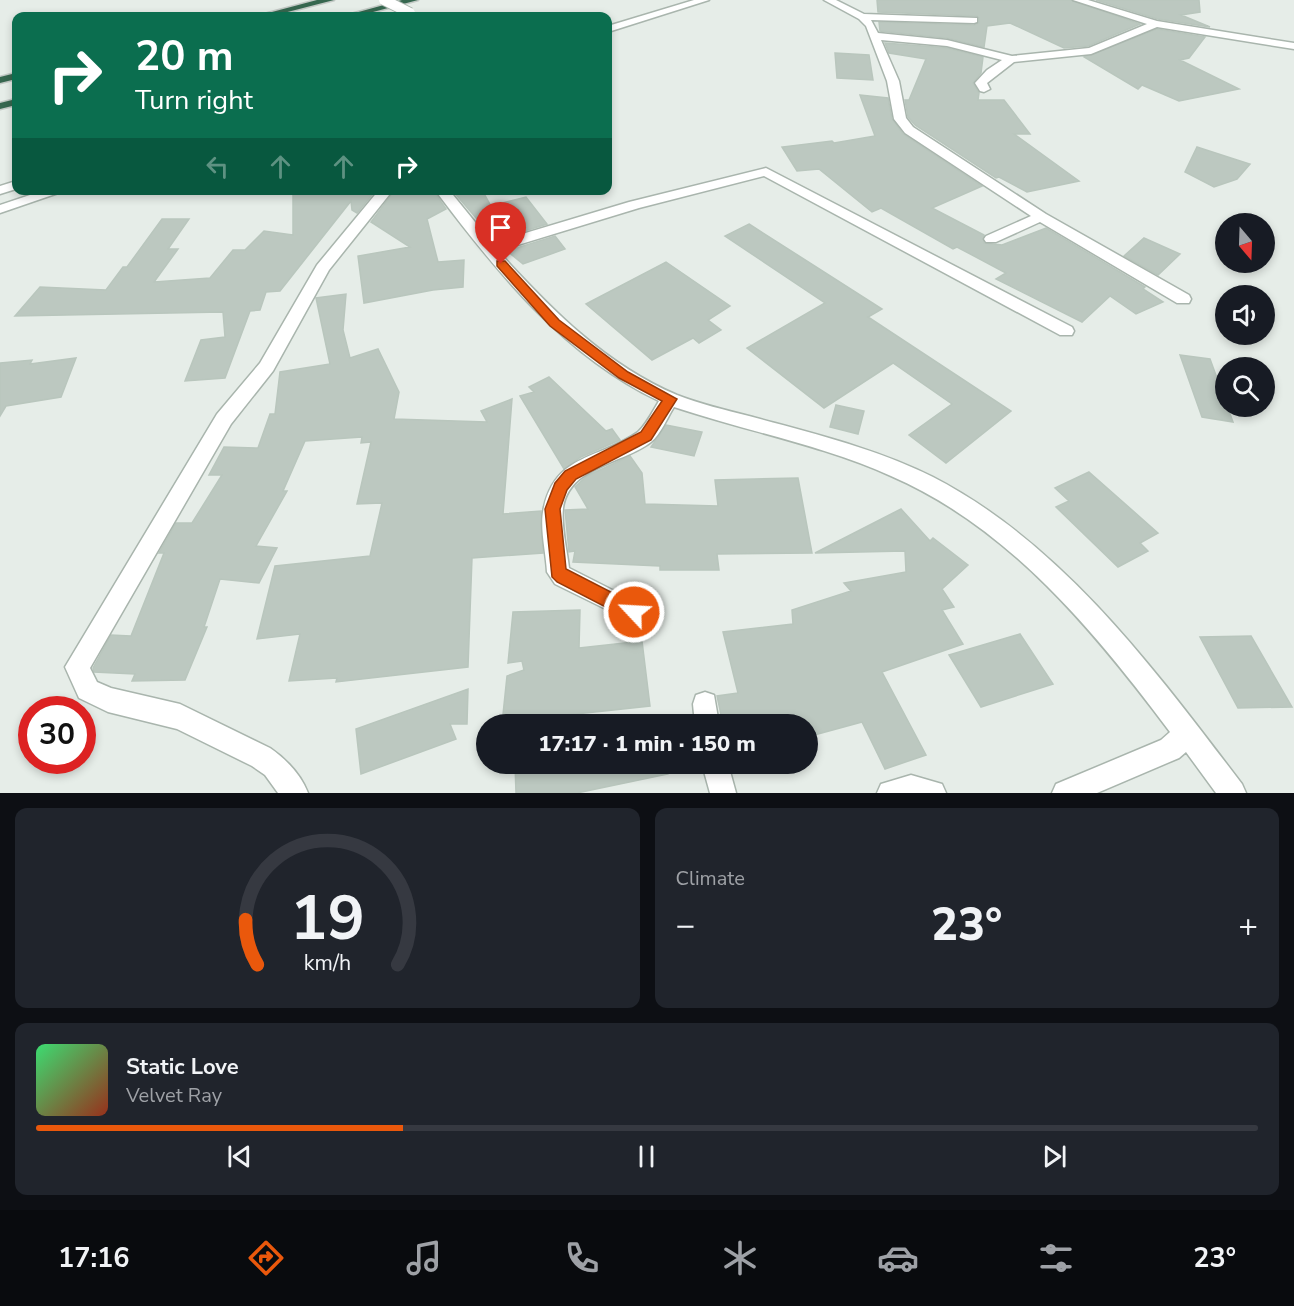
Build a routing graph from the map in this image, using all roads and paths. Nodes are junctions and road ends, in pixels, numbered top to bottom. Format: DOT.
graph roads {
  1 [pos="329,0"];
  2 [pos="384,0"];
  3 [pos="413,0"];
  4 [pos="669,0"];
  5 [pos="704,0"];
  6 [pos="829,0"];
  7 [pos="1078,0"];
  8 [pos="279,12"];
  9 [pos="365,12"];
  10 [pos="406,12"];
  11 [pos="626,12"];
  12 [pos="862,17"];
  13 [pos="974,20"];
  14 [pos="1156,24"];
  15 [pos="612,28"];
  16 [pos="874,36"];
  17 [pos="1294,46"];
  18 [pos="1012,59"];
  19 [pos="984,89"];
  20 [pos="45,195"];
  21 [pos="383,195"];
  22 [pos="445,195"];
  23 [pos="0,209"];
  24 [pos="1041,217"];
  25 [pos="991,239"];
  26 [pos="488,249"];
  27 [pos="1183,299"];
  28 [pos="1066,331"];
  29 [pos="670,399"];
  30 [pos="634,612"];
  31 [pos="1187,734"];
  32 [pos="718,774"];
  33 [pos="295,793"];
  34 [pos="723,793"];
  35 [pos="890,793"];
  36 [pos="933,793"];
  37 [pos="1065,793"];
  38 [pos="1233,793"];
  1 -- 8 [label="highway"];
  2 -- 10 [label="street, bridge"];
  3 -- 9 [label="highway"];
  4 -- 11 [label="street"];
  5 -- 15 [label="street"];
  6 -- 12 [label="street"];
  7 -- 14 [label="street"];
  12 -- 13 [label="street"];
  12 -- 16 [label="street"];
  14 -- 17 [label="street"];
  14 -- 18 [label="street"];
  16 -- 18 [label="street"];
  16 -- 24 [label="street"];
  18 -- 19 [label="street"];
  20 -- 23 [label="street"];
  21 -- 33 [label="street"];
  22 -- 26 [label="street"];
  24 -- 25 [label="street"];
  24 -- 27 [label="street"];
  26 -- 28 [label="street"];
  26 -- 29 [label="street"];
  29 -- 30 [label="street"];
  29 -- 31 [label="street"];
  31 -- 37 [label="street"];
  31 -- 38 [label="street"];
  32 -- 34 [label="street"];
  35 -- 36 [label="street"];
}
